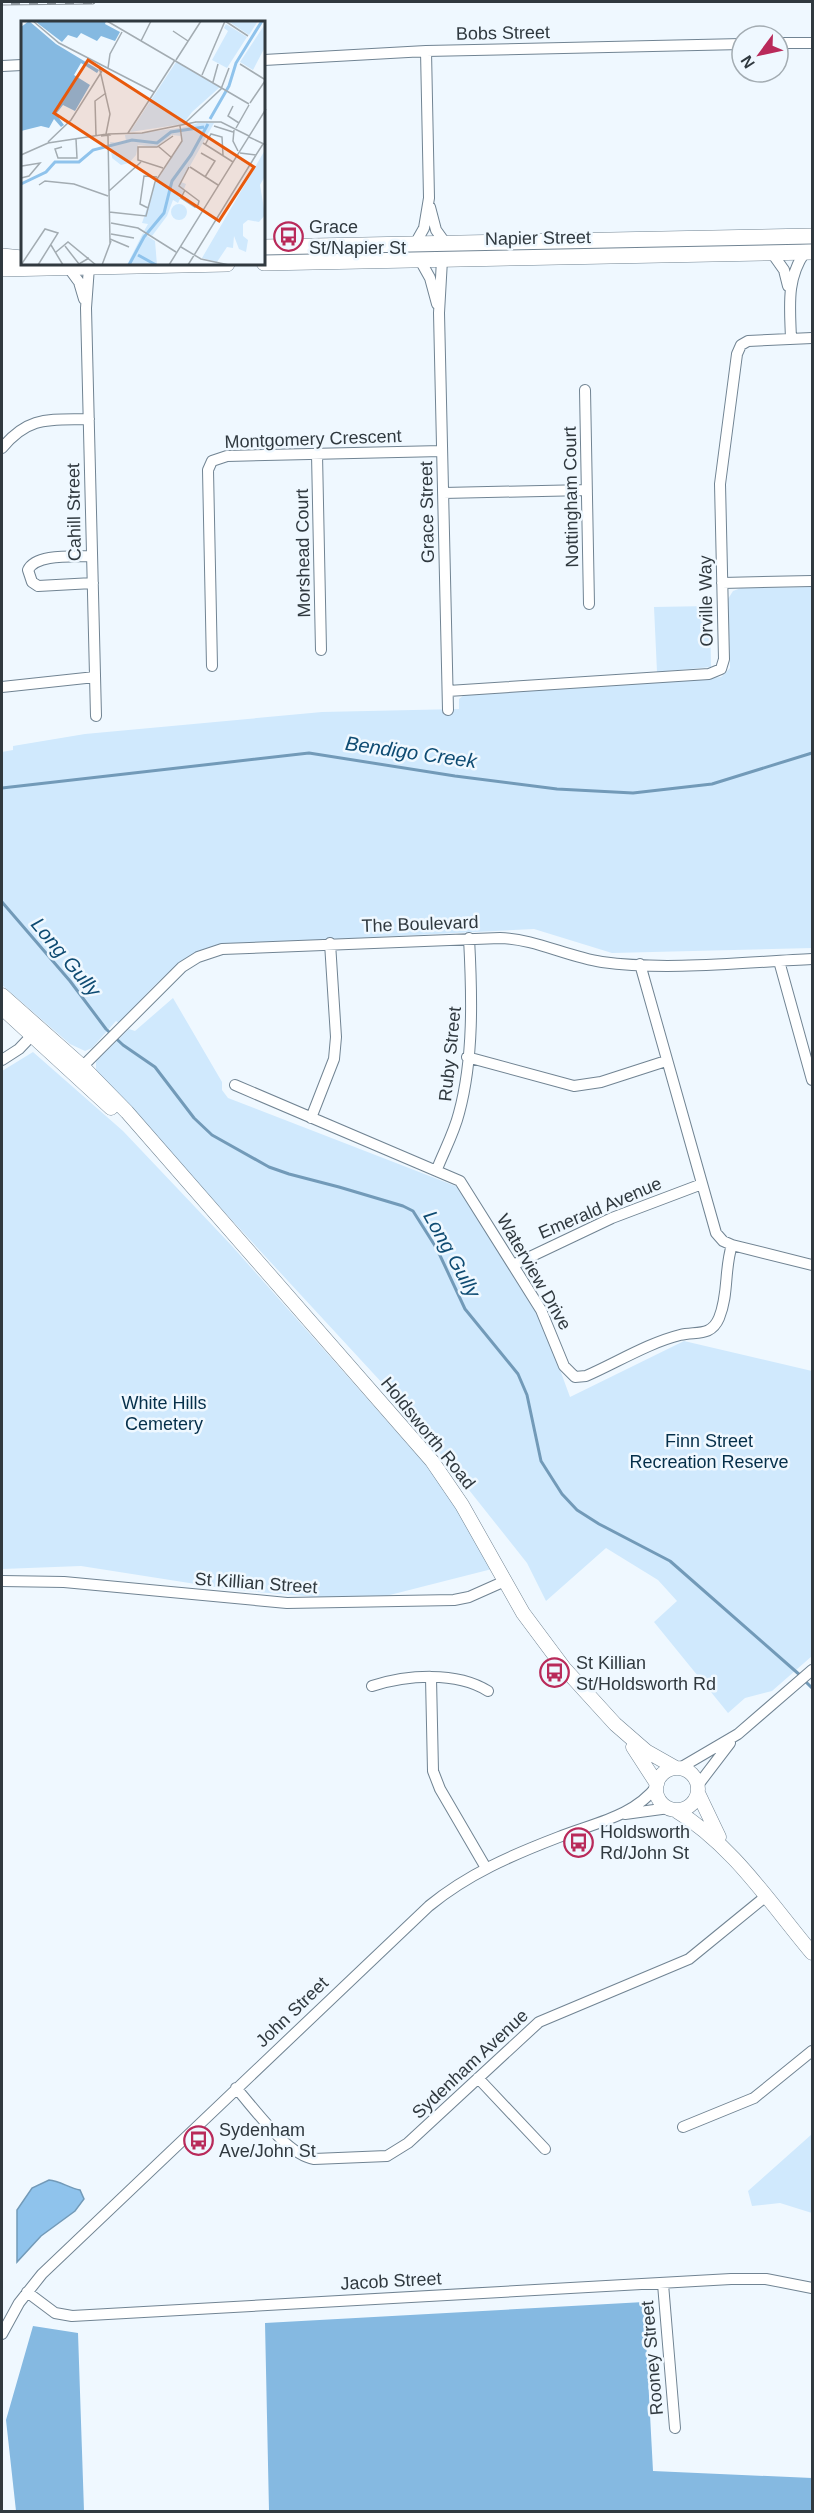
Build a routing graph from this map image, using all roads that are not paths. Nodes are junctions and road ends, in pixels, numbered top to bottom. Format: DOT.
graph roads {
  1 [pos="813,43"];
  2 [pos="730,44"];
  3 [pos="790,44"];
  4 [pos="426,51"];
  5 [pos="266,60"];
  6 [pos="21,65"];
  7 [pos="2,66"];
  8 [pos="429,198"];
  9 [pos="792,236"];
  10 [pos="813,236"];
  11 [pos="415,244"];
  12 [pos="446,244"];
  13 [pos="338,246"];
  14 [pos="266,247"];
  15 [pos="282,247"];
  16 [pos="810,249"];
  17 [pos="21,252"];
  18 [pos="772,253"];
  19 [pos="2,254"];
  20 [pos="21,258"];
  21 [pos="420,260"];
  22 [pos="442,260"];
  23 [pos="374,261"];
  24 [pos="266,263"];
  25 [pos="78,266"];
  26 [pos="89,266"];
  27 [pos="68,267"];
  28 [pos="2,268"];
  29 [pos="789,295"];
  30 [pos="86,308"];
  31 [pos="439,313"];
  32 [pos="813,338"];
  33 [pos="791,339"];
  34 [pos="585,390"];
  35 [pos="89,419"];
  36 [pos="2,448"];
  37 [pos="442,452"];
  38 [pos="317,454"];
  39 [pos="587,490"];
  40 [pos="443,493"];
  41 [pos="92,556"];
  42 [pos="813,581"];
  43 [pos="93,583"];
  44 [pos="722,583"];
  45 [pos="589,604"];
  46 [pos="321,650"];
  47 [pos="212,666"];
  48 [pos="95,677"];
  49 [pos="2,687"];
  50 [pos="448,691"];
  51 [pos="448,710"];
  52 [pos="96,716"];
  53 [pos="469,938"];
  54 [pos="330,944"];
  55 [pos="813,958"];
  56 [pos="779,962"];
  57 [pos="640,964"];
  58 [pos="2,995"];
  59 [pos="2,1008"];
  60 [pos="36,1032"];
  61 [pos="467,1057"];
  62 [pos="2,1060"];
  63 [pos="666,1061"];
  64 [pos="78,1070"];
  65 [pos="813,1080"];
  66 [pos="235,1085"];
  67 [pos="311,1118"];
  68 [pos="437,1169"];
  69 [pos="702,1184"];
  70 [pos="732,1245"];
  71 [pos="513,1265"];
  72 [pos="813,1265"];
  73 [pos="2,1581"];
  74 [pos="504,1581"];
  75 [pos="810,1672"];
  76 [pos="431,1678"];
  77 [pos="372,1686"];
  78 [pos="488,1691"];
  79 [pos="615,1724"];
  80 [pos="738,1734"];
  81 [pos="678,1768"];
  82 [pos="657,1785"];
  83 [pos="698,1789"];
  84 [pos="672,1809"];
  85 [pos="619,1815"];
  86 [pos="726,1850"];
  87 [pos="486,1868"];
  88 [pos="765,1897"];
  89 [pos="813,1953"];
  90 [pos="813,2051"];
  91 [pos="478,2078"];
  92 [pos="236,2088"];
  93 [pos="683,2127"];
  94 [pos="546,2149"];
  95 [pos="663,2284"];
  96 [pos="813,2288"];
  97 [pos="27,2292"];
  98 [pos="2,2334"];
  99 [pos="675,2428"];
  1 -- 3 [label="street"];
  2 -- 4 [label="street, Bobs Street"];
  4 -- 5 [label="street, Bobs Street"];
  4 -- 8 [label="street"];
  6 -- 7 [label="street"];
  8 -- 11 [label="street"];
  8 -- 12 [label="street"];
  9 -- 10 [label="highway, Napier Street"];
  9 -- 12 [label="highway, Napier Street"];
  9 -- 16 [label="highway"];
  11 -- 12 [label="highway, Napier Street"];
  11 -- 13 [label="highway, Napier Street"];
  13 -- 15 [label="highway, Napier Street"];
  13 -- 22 [label="highway"];
  14 -- 15 [label="highway, Napier Street"];
  15 -- 23 [label="highway"];
  16 -- 18 [label="highway, Napier Street"];
  16 -- 29 [label="street"];
  17 -- 19 [label="highway"];
  18 -- 22 [label="highway, Napier Street"];
  18 -- 29 [label="street"];
  19 -- 20 [label="highway"];
  21 -- 22 [label="highway, Napier Street"];
  21 -- 23 [label="highway, Napier Street"];
  21 -- 31 [label="street, Grace Street"];
  22 -- 31 [label="street, Grace Street"];
  23 -- 24 [label="highway, Napier Street"];
  25 -- 27 [label="highway"];
  26 -- 30 [label="street, Cahill Street"];
  27 -- 28 [label="highway"];
  27 -- 30 [label="street, Cahill Street"];
  29 -- 33 [label="street"];
  30 -- 35 [label="street, Cahill Street"];
  31 -- 37 [label="street, Grace Street"];
  32 -- 33 [label="street, Orville Way"];
  33 -- 44 [label="street, Orville Way"];
  34 -- 39 [label="street, Nottingham Court"];
  35 -- 36 [label="street"];
  35 -- 41 [label="street, Cahill Street"];
  37 -- 38 [label="street, Montgomery Crescent"];
  37 -- 40 [label="street, Grace Street"];
  38 -- 46 [label="street, Morshead Court"];
  38 -- 47 [label="street, Montgomery Crescent"];
  39 -- 40 [label="street"];
  39 -- 45 [label="street, Nottingham Court"];
  40 -- 50 [label="street, Grace Street"];
  41 -- 43 [label="street, Cahill Street"];
  41 -- 43 [label="street"];
  42 -- 44 [label="street"];
  43 -- 48 [label="street, Cahill Street"];
  44 -- 50 [label="street, Orville Way"];
  48 -- 49 [label="street"];
  48 -- 52 [label="street, Cahill Street"];
  50 -- 51 [label="street, Grace Street"];
  53 -- 54 [label="street, The Boulevard"];
  53 -- 57 [label="street, The Boulevard"];
  53 -- 61 [label="street, Ruby Street"];
  54 -- 64 [label="street, The Boulevard"];
  54 -- 67 [label="street"];
  55 -- 56 [label="street, The Boulevard"];
  56 -- 57 [label="street, The Boulevard"];
  56 -- 65 [label="street"];
  57 -- 63 [label="street"];
  58 -- 60 [label="main road, Holdsworth Road"];
  59 -- 60 [label="main road, Holdsworth Road"];
  60 -- 62 [label="street"];
  60 -- 64 [label="main road, Holdsworth Road"];
  61 -- 63 [label="street"];
  61 -- 68 [label="street, Ruby Street"];
  63 -- 69 [label="street"];
  64 -- 74 [label="main road, Holdsworth Road"];
  66 -- 67 [label="street, Waterview Drive"];
  67 -- 68 [label="street, Waterview Drive"];
  68 -- 71 [label="street, Waterview Drive"];
  69 -- 70 [label="street"];
  69 -- 71 [label="street, Emerald Avenue"];
  70 -- 71 [label="street, Waterview Drive"];
  70 -- 72 [label="street"];
  73 -- 74 [label="street, St Killian Street"];
  74 -- 79 [label="main road, Holdsworth Road"];
  75 -- 80 [label="street"];
  76 -- 77 [label="street"];
  76 -- 78 [label="street"];
  76 -- 87 [label="street"];
  79 -- 81 [label="main road, Holdsworth Road"];
  79 -- 82 [label="main road, Holdsworth Road"];
  80 -- 81 [label="street"];
  80 -- 83 [label="street"];
  81 -- 82 [label="main road"];
  81 -- 83 [label="main road"];
  82 -- 84 [label="main road"];
  82 -- 85 [label="street, John Street"];
  83 -- 84 [label="main road"];
  83 -- 86 [label="main road"];
  84 -- 85 [label="street, John Street"];
  84 -- 86 [label="main road"];
  85 -- 87 [label="street, John Street"];
  86 -- 88 [label="main road"];
  87 -- 92 [label="street, John Street"];
  88 -- 89 [label="main road"];
  88 -- 91 [label="street, Sydenham Avenue"];
  90 -- 93 [label="street"];
  91 -- 92 [label="street, Sydenham Avenue"];
  91 -- 94 [label="street"];
  92 -- 97 [label="street, John Street"];
  95 -- 96 [label="street, Jacob Street"];
  95 -- 97 [label="street, Jacob Street"];
  95 -- 99 [label="street, Rooney Street"];
  97 -- 98 [label="street"];
}
